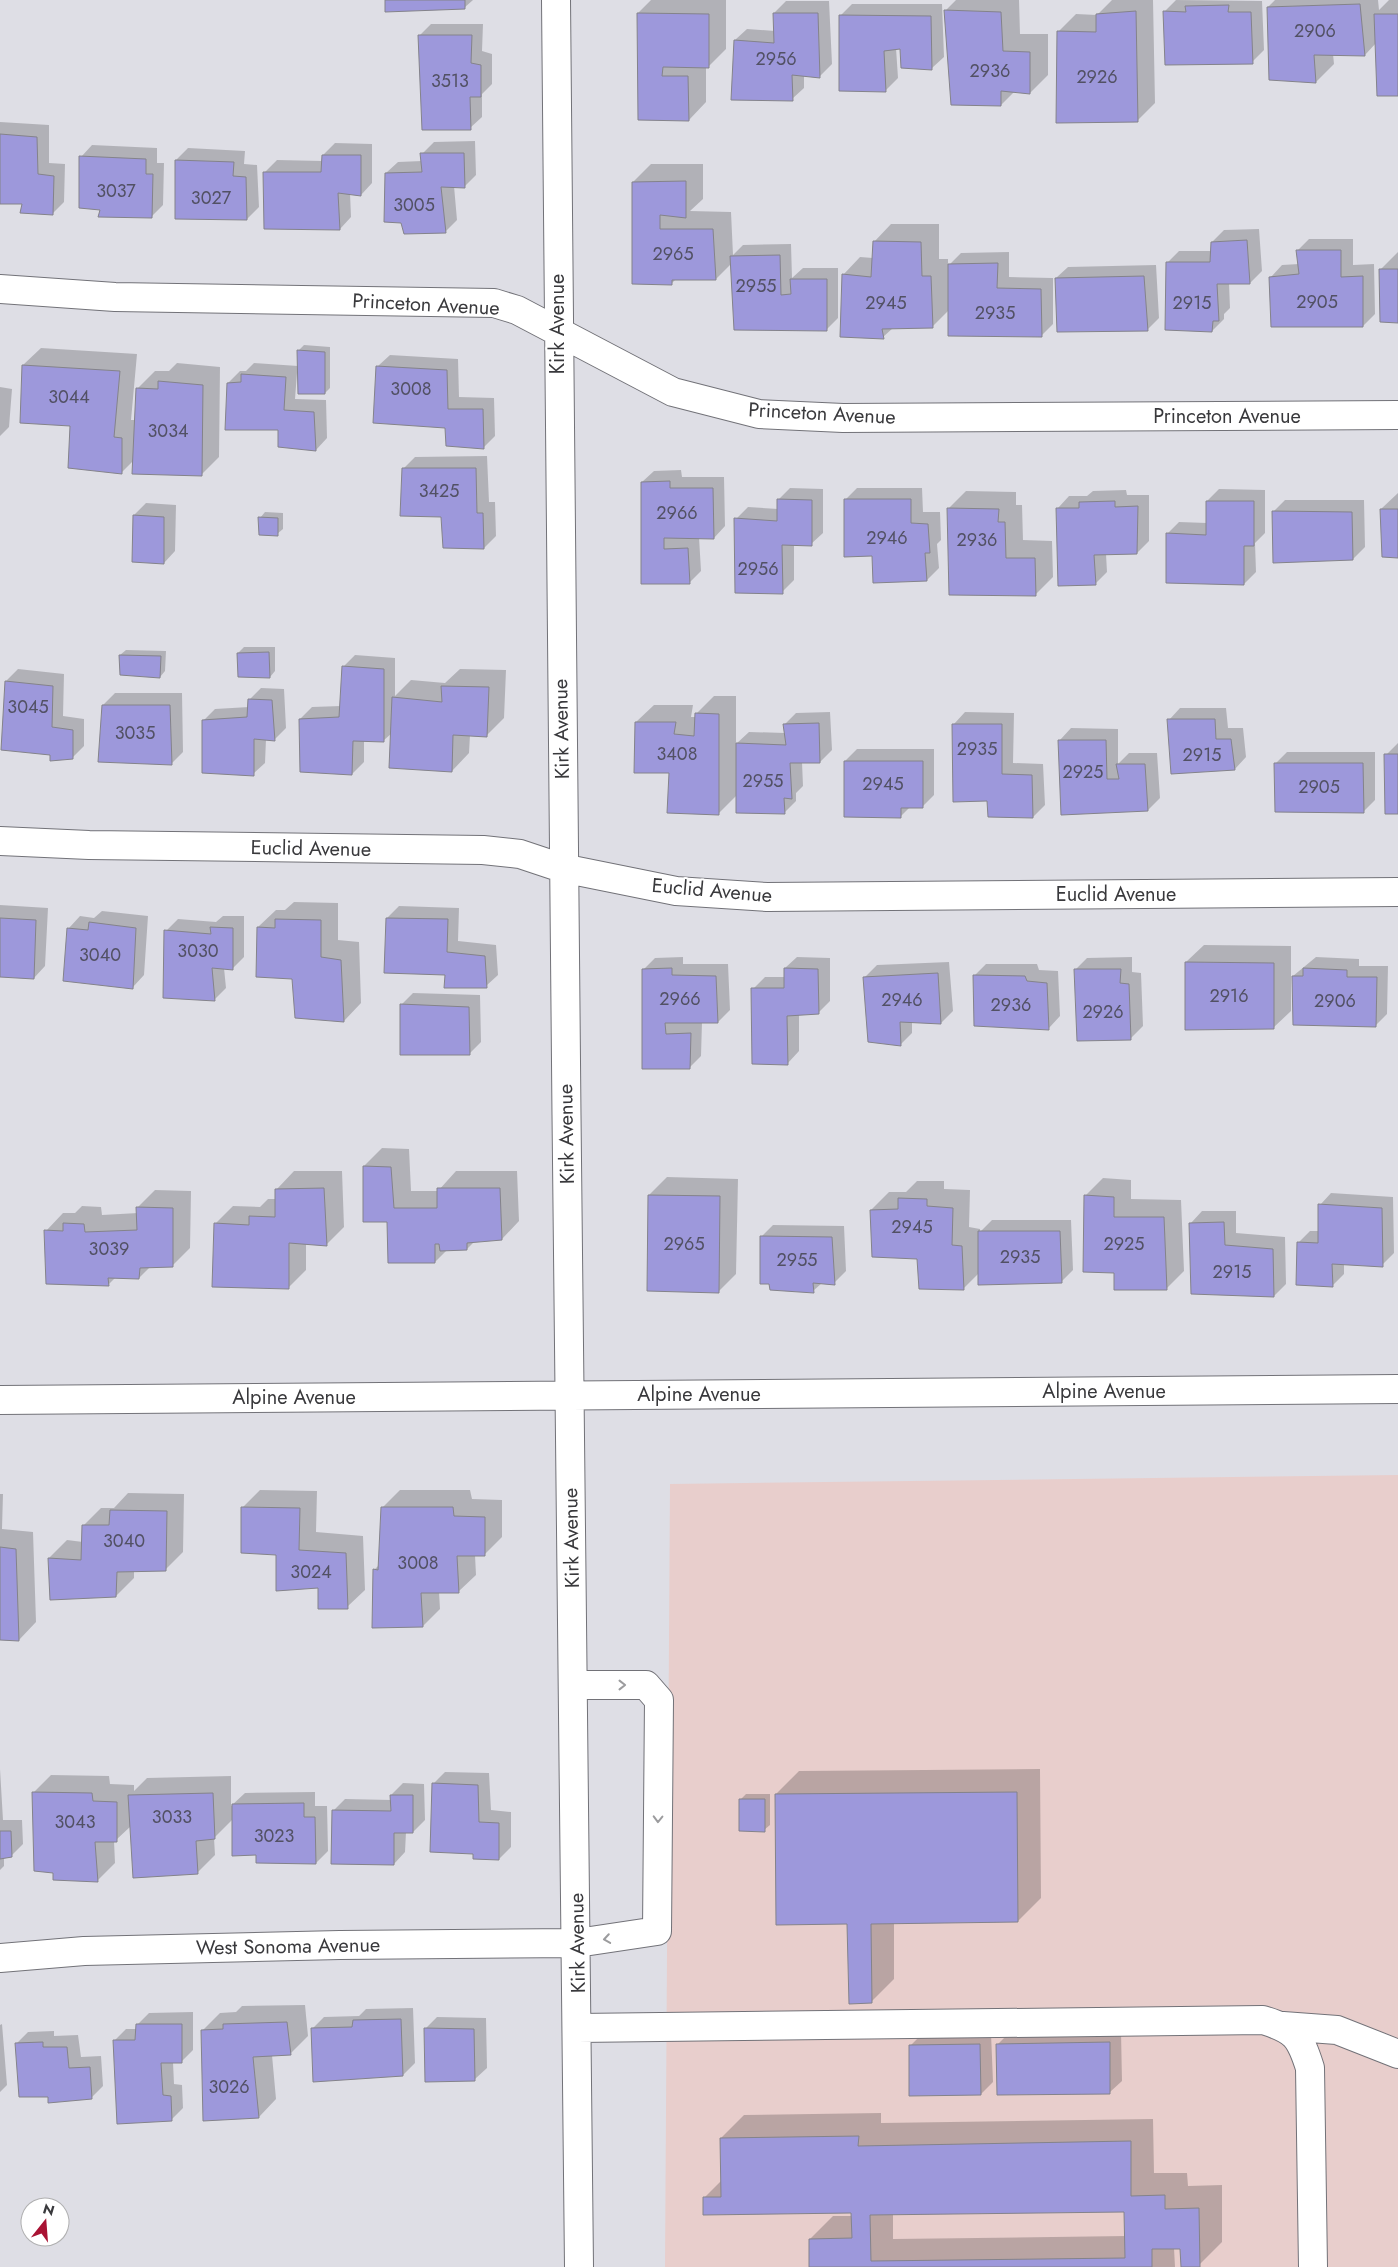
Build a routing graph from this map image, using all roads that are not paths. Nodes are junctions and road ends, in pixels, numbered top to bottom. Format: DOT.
graph roads {
  1 [pos="556,0"];
  2 [pos="0,289"];
  3 [pos="557,332"];
  4 [pos="1398,415"];
  5 [pos="0,841"];
  6 [pos="562,868"];
  7 [pos="1398,892"];
  8 [pos="1398,1389"];
  9 [pos="570,1395"];
  10 [pos="0,1400"];
  11 [pos="573,1685"];
  12 [pos="577,1943"];
  13 [pos="0,1958"];
  14 [pos="1283,2026"];
  15 [pos="578,2028"];
  16 [pos="1398,2054"];
  17 [pos="579,2267"];
  18 [pos="1313,2267"];
  1 -- 3 [label="street, Kirk Avenue"];
  2 -- 3 [label="street, Princeton Avenue"];
  3 -- 4 [label="street, Princeton Avenue"];
  3 -- 6 [label="street, Kirk Avenue"];
  5 -- 6 [label="street, Euclid Avenue"];
  6 -- 7 [label="street, Euclid Avenue"];
  6 -- 9 [label="street, Kirk Avenue"];
  8 -- 9 [label="street, Alpine Avenue"];
  9 -- 10 [label="street, Alpine Avenue"];
  9 -- 11 [label="street, Kirk Avenue"];
  11 -- 12 [label="street, Kirk Avenue"];
  11 -- 12 [label="street, West Sonoma Avenue, one-way"];
  12 -- 13 [label="street, West Sonoma Avenue"];
  12 -- 15 [label="street, Kirk Avenue"];
  14 -- 15 [label="street"];
  14 -- 16 [label="street"];
  14 -- 18 [label="street"];
  15 -- 17 [label="street, Kirk Avenue"];
}
